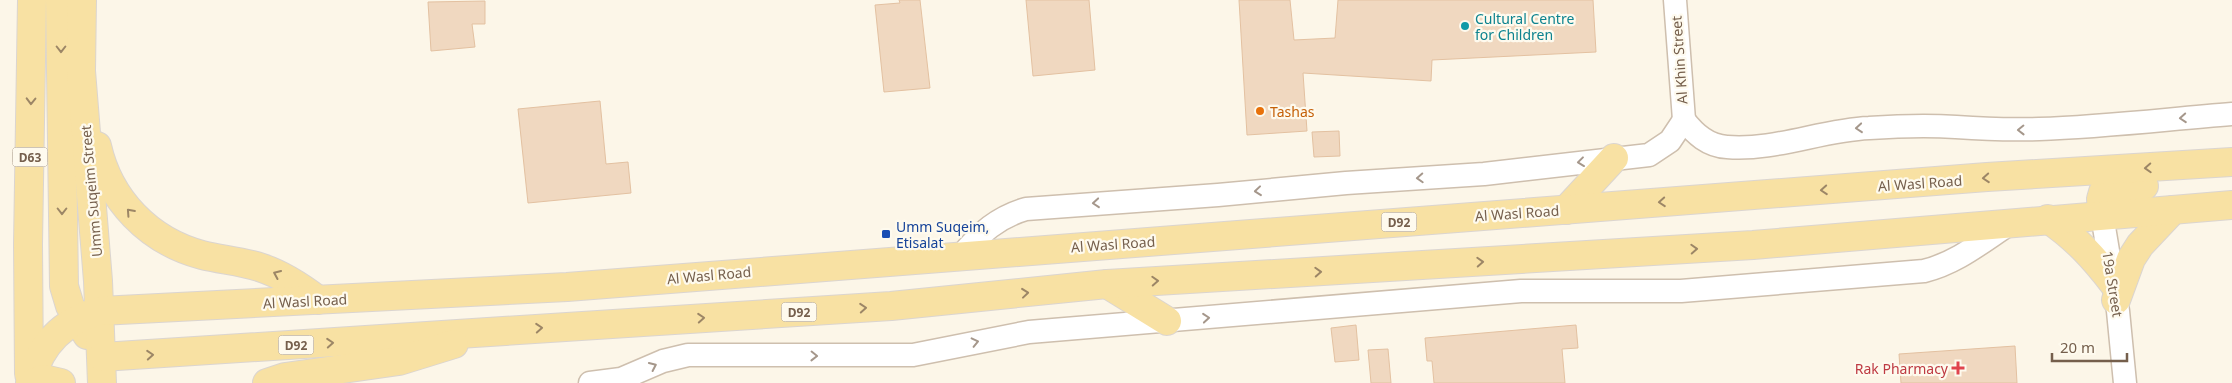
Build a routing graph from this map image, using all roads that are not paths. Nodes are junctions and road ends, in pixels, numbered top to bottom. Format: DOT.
graph roads {
  1 [pos="32,0"];
  2 [pos="60,0"];
  3 [pos="82,0"];
  4 [pos="1675,0"];
  5 [pos="81,71"];
  6 [pos="2232,114"];
  7 [pos="1684,120"];
  8 [pos="1614,158"];
  9 [pos="2232,162"];
  10 [pos="2232,205"];
  11 [pos="1566,210"];
  12 [pos="2173,210"];
  13 [pos="2102,215"];
  14 [pos="2048,219"];
  15 [pos="2010,223"];
  16 [pos="961,256"];
  17 [pos="98,281"];
  18 [pos="1107,284"];
  19 [pos="64,286"];
  20 [pos="2115,292"];
  21 [pos="318,300"];
  22 [pos="88,315"];
  23 [pos="1167,321"];
  24 [pos="490,331"];
  25 [pos="102,370"];
  26 [pos="30,383"];
  27 [pos="61,383"];
  28 [pos="267,383"];
  29 [pos="590,383"];
  30 [pos="2125,383"];
  1 -- 26 [label="main road, D63, one-way"];
  2 -- 19 [label="main road, one-way"];
  3 -- 5 [label="main road, Umm Suqeim Street"];
  4 -- 7 [label="street, Al Khin Street"];
  5 -- 17 [label="main road, Umm Suqeim Street"];
  21 -- 5 [label="main road, one-way"];
  6 -- 7 [label="street, one-way"];
  7 -- 8 [label="street"];
  8 -- 11 [label="main road"];
  8 -- 16 [label="street, one-way"];
  9 -- 11 [label="main road, Al Wasl Road / D92, one-way"];
  9 -- 13 [label="main road"];
  10 -- 12 [label="main road, D92"];
  11 -- 16 [label="main road, Al Wasl Road / D92"];
  12 -- 13 [label="main road, D92"];
  12 -- 20 [label="main road"];
  13 -- 14 [label="main road, D92"];
  13 -- 20 [label="street, 19a Street"];
  14 -- 15 [label="main road, D92"];
  14 -- 20 [label="main road"];
  18 -- 15 [label="main road, D92, one-way"];
  23 -- 15 [label="street, one-way"];
  16 -- 21 [label="main road, Al Wasl Road / D92"];
  17 -- 19 [label="main road"];
  17 -- 22 [label="main road, Umm Suqeim Street"];
  18 -- 23 [label="main road"];
  24 -- 18 [label="main road, D92, one-way"];
  19 -- 22 [label="main road"];
  20 -- 30 [label="street, 19a Street"];
  21 -- 22 [label="main road, Al Wasl Road / D92"];
  22 -- 25 [label="main road, Umm Suqeim Street"];
  22 -- 26 [label="main road"];
  29 -- 23 [label="street, one-way"];
  25 -- 24 [label="main road, D92, one-way"];
  24 -- 28 [label="main road"];
  26 -- 27 [label="main road"];
}
